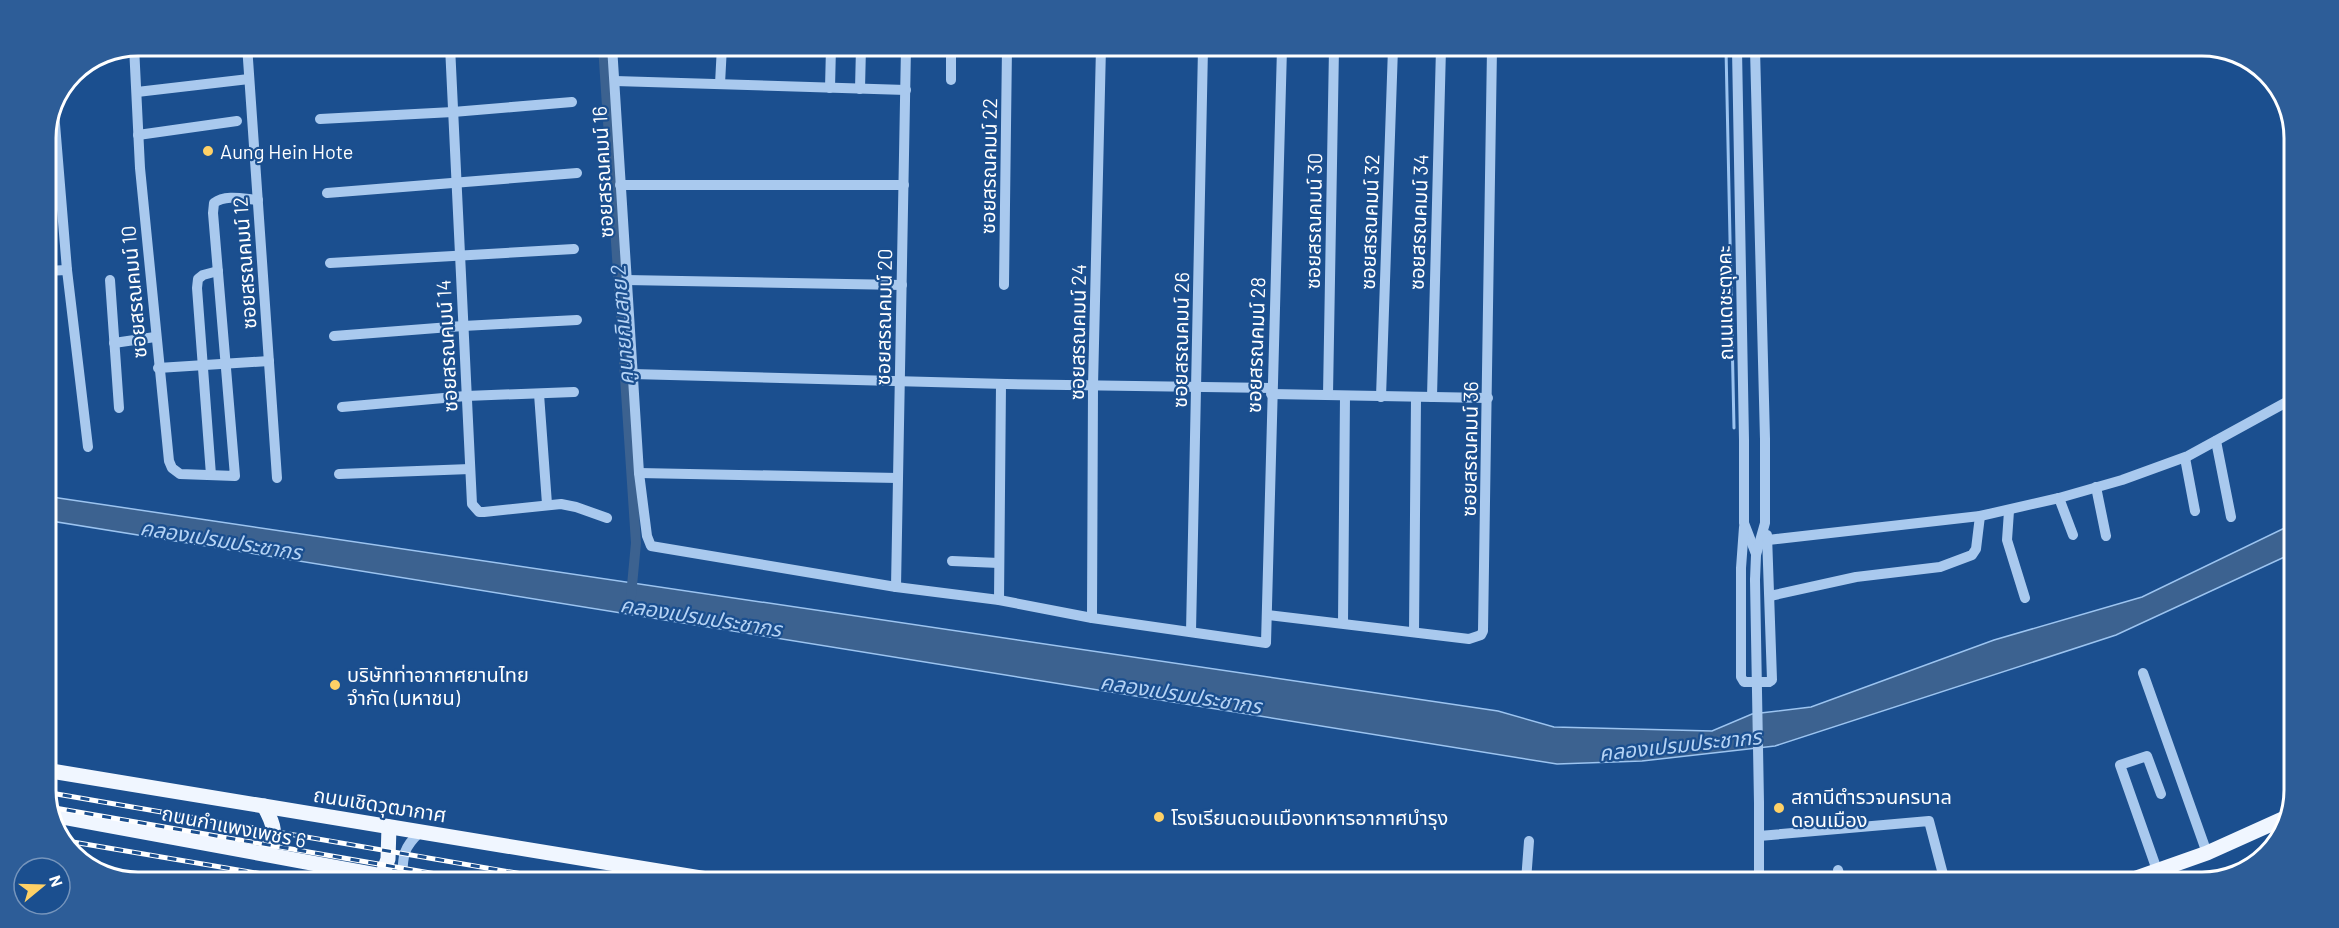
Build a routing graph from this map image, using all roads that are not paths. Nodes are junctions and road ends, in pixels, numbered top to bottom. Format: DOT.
graph roads {
  1 [pos="135,56"];
  2 [pos="248,56"];
  3 [pos="450,56"];
  4 [pos="613,56"];
  5 [pos="721,56"];
  6 [pos="831,56"];
  7 [pos="861,56"];
  8 [pos="906,56"];
  9 [pos="951,56"];
  10 [pos="1007,56"];
  11 [pos="1101,56"];
  12 [pos="1203,56"];
  13 [pos="1282,56"];
  14 [pos="1334,56"];
  15 [pos="1393,56"];
  16 [pos="1441,56"];
  17 [pos="1492,56"];
  18 [pos="1737,56"];
  19 [pos="1755,56"];
  20 [pos="249,79"];
  21 [pos="951,80"];
  22 [pos="615,81"];
  23 [pos="720,84"];
  24 [pos="830,88"];
  25 [pos="860,88"];
  26 [pos="906,90"];
  27 [pos="137,92"];
  28 [pos="572,102"];
  29 [pos="453,112"];
  30 [pos="320,119"];
  31 [pos="237,121"];
  32 [pos="138,135"];
  33 [pos="56,137"];
  34 [pos="577,174"];
  35 [pos="457,182"];
  36 [pos="620,185"];
  37 [pos="904,185"];
  38 [pos="327,193"];
  39 [pos="258,200"];
  40 [pos="574,249"];
  41 [pos="460,255"];
  42 [pos="330,263"];
  43 [pos="56,270"];
  44 [pos="67,270"];
  45 [pos="218,271"];
  46 [pos="110,280"];
  47 [pos="626,280"];
  48 [pos="902,285"];
  49 [pos="1004,285"];
  50 [pos="577,320"];
  51 [pos="462,326"];
  52 [pos="334,336"];
  53 [pos="155,337"];
  54 [pos="114,343"];
  55 [pos="269,361"];
  56 [pos="202,364"];
  57 [pos="224,364"];
  58 [pos="158,368"];
  59 [pos="632,374"];
  60 [pos="900,381"];
  61 [pos="1001,384"];
  62 [pos="1093,386"];
  63 [pos="1197,388"];
  64 [pos="1271,391"];
  65 [pos="574,392"];
  66 [pos="539,394"];
  67 [pos="1328,395"];
  68 [pos="466,396"];
  69 [pos="1346,396"];
  70 [pos="1381,397"];
  71 [pos="1432,397"];
  72 [pos="1416,398"];
  73 [pos="1488,398"];
  74 [pos="2283,404"];
  75 [pos="342,407"];
  76 [pos="119,408"];
  77 [pos="2216,441"];
  78 [pos="88,447"];
  79 [pos="2185,458"];
  80 [pos="470,469"];
  81 [pos="639,473"];
  82 [pos="339,474"];
  83 [pos="211,475"];
  84 [pos="277,478"];
  85 [pos="898,478"];
  86 [pos="2096,488"];
  87 [pos="2059,498"];
  88 [pos="547,504"];
  89 [pos="2009,511"];
  90 [pos="2195,512"];
  91 [pos="1980,516"];
  92 [pos="607,518"];
  93 [pos="2231,518"];
  94 [pos="1765,523"];
  95 [pos="1744,524"];
  96 [pos="2073,535"];
  97 [pos="2106,536"];
  98 [pos="1768,540"];
  99 [pos="1756,555"];
  100 [pos="952,561"];
  101 [pos="999,563"];
  102 [pos="896,587"];
  103 [pos="1770,596"];
  104 [pos="2025,598"];
  105 [pos="999,600"];
  106 [pos="1268,615"];
  107 [pos="1092,618"];
  108 [pos="1343,623"];
  109 [pos="1414,632"];
  110 [pos="1191,633"];
  111 [pos="2143,673"];
  112 [pos="56,772"];
  113 [pos="2161,794"];
  114 [pos="264,806"];
  115 [pos="60,816"];
  116 [pos="2277,821"];
  117 [pos="63,825"];
  118 [pos="389,827"];
  119 [pos="420,832"];
  120 [pos="1760,836"];
  121 [pos="1529,841"];
  122 [pos="2207,853"];
  123 [pos="266,854"];
  124 [pos="2157,870"];
  125 [pos="339,872"];
  126 [pos="348,872"];
  127 [pos="379,872"];
  128 [pos="404,872"];
  129 [pos="664,872"];
  130 [pos="1527,872"];
  131 [pos="1759,872"];
  132 [pos="1942,872"];
  133 [pos="2152,872"];
  1 -- 27 [label="street, ซอยสรณคมน์ 10"];
  2 -- 20 [label="street, ซอยสรณคมน์ 12"];
  3 -- 29 [label="street, ซอยสรณคมน์ 14"];
  4 -- 22 [label="street, ซอยสรณคมน์ 16"];
  5 -- 23 [label="street"];
  6 -- 24 [label="street"];
  7 -- 25 [label="street"];
  8 -- 26 [label="street, ซอยสรณคมน์ 20"];
  9 -- 21 [label="street"];
  10 -- 49 [label="street, ซอยสรณคมน์ 22"];
  11 -- 62 [label="street, ซอยสรณคมน์ 24"];
  12 -- 63 [label="street, ซอยสรณคมน์ 26"];
  13 -- 64 [label="street, ซอยสรณคมน์ 28"];
  14 -- 67 [label="street, ซอยสรณคมน์ 30"];
  15 -- 70 [label="street, ซอยสรณคมน์ 32"];
  16 -- 71 [label="street, ซอยสรณคมน์ 34"];
  17 -- 73 [label="street, ซอยสรณคมน์ 36"];
  18 -- 95 [label="street, ถนนเดชะตุงคะ"];
  19 -- 94 [label="street, ถนนเดชะตุงคะ"];
  20 -- 27 [label="street"];
  20 -- 39 [label="street, ซอยสรณคมน์ 12"];
  22 -- 23 [label="street"];
  22 -- 36 [label="street, ซอยสรณคมน์ 16"];
  23 -- 24 [label="street"];
  24 -- 25 [label="street"];
  25 -- 26 [label="street"];
  26 -- 37 [label="street, ซอยสรณคมน์ 20"];
  27 -- 32 [label="street, ซอยสรณคมน์ 10"];
  28 -- 29 [label="street"];
  29 -- 30 [label="street"];
  29 -- 35 [label="street, ซอยสรณคมน์ 14"];
  31 -- 32 [label="street"];
  32 -- 53 [label="street, ซอยสรณคมน์ 10"];
  33 -- 44 [label="street"];
  34 -- 35 [label="street"];
  35 -- 38 [label="street"];
  35 -- 41 [label="street, ซอยสรณคมน์ 14"];
  36 -- 37 [label="street"];
  36 -- 47 [label="street, ซอยสรณคมน์ 16"];
  37 -- 48 [label="street, ซอยสรณคมน์ 20"];
  39 -- 45 [label="street"];
  39 -- 55 [label="street, ซอยสรณคมน์ 12"];
  40 -- 41 [label="street"];
  41 -- 42 [label="street"];
  41 -- 51 [label="street, ซอยสรณคมน์ 14"];
  43 -- 44 [label="street"];
  44 -- 78 [label="street"];
  45 -- 56 [label="street"];
  45 -- 57 [label="street"];
  46 -- 54 [label="street"];
  47 -- 48 [label="street"];
  47 -- 59 [label="street, ซอยสรณคมน์ 16"];
  48 -- 60 [label="street, ซอยสรณคมน์ 20"];
  50 -- 51 [label="street"];
  51 -- 52 [label="street"];
  51 -- 68 [label="street, ซอยสรณคมน์ 14"];
  53 -- 54 [label="street"];
  53 -- 58 [label="street, ซอยสรณคมน์ 10"];
  54 -- 76 [label="street"];
  55 -- 57 [label="street"];
  55 -- 84 [label="street, ซอยสรณคมน์ 12"];
  56 -- 57 [label="street"];
  56 -- 58 [label="street"];
  56 -- 83 [label="street"];
  57 -- 83 [label="street, ซอยสรณคมน์ 10"];
  58 -- 83 [label="street, ซอยสรณคมน์ 10"];
  59 -- 60 [label="street"];
  59 -- 81 [label="street, ซอยสรณคมน์ 16"];
  60 -- 61 [label="street"];
  60 -- 85 [label="street, ซอยสรณคมน์ 20"];
  61 -- 62 [label="street"];
  61 -- 101 [label="street"];
  62 -- 63 [label="street"];
  62 -- 107 [label="street, ซอยสรณคมน์ 24"];
  63 -- 64 [label="street"];
  63 -- 110 [label="street, ซอยสรณคมน์ 26"];
  64 -- 67 [label="street"];
  64 -- 106 [label="street, ซอยสรณคมน์ 28"];
  65 -- 66 [label="street"];
  66 -- 68 [label="street"];
  66 -- 88 [label="street"];
  67 -- 69 [label="street"];
  68 -- 75 [label="street"];
  68 -- 80 [label="street, ซอยสรณคมน์ 14"];
  69 -- 70 [label="street"];
  69 -- 108 [label="street"];
  70 -- 72 [label="street"];
  71 -- 72 [label="street"];
  71 -- 73 [label="street"];
  72 -- 109 [label="street"];
  73 -- 109 [label="street, ซอยสรณคมน์ 36"];
  74 -- 77 [label="street"];
  77 -- 79 [label="street"];
  77 -- 93 [label="street"];
  79 -- 86 [label="street"];
  79 -- 90 [label="street"];
  80 -- 82 [label="street"];
  80 -- 88 [label="street, ซอยสรณคมน์ 14"];
  81 -- 85 [label="street"];
  81 -- 102 [label="street, ซอยสรณคมน์ 16"];
  85 -- 102 [label="street, ซอยสรณคมน์ 20"];
  86 -- 87 [label="street"];
  86 -- 97 [label="street"];
  87 -- 89 [label="street"];
  87 -- 96 [label="street"];
  88 -- 92 [label="street, ซอยสรณคมน์ 14"];
  89 -- 91 [label="street"];
  89 -- 104 [label="street"];
  91 -- 98 [label="street"];
  91 -- 103 [label="street"];
  94 -- 98 [label="street"];
  94 -- 99 [label="street, ถนนเดชะตุงคะ"];
  95 -- 99 [label="street, ถนนเดชะตุงคะ"];
  95 -- 103 [label="street"];
  98 -- 103 [label="street"];
  99 -- 120 [label="street, ถนนเดชะตุงคะ, bridge"];
  100 -- 101 [label="street"];
  101 -- 105 [label="street"];
  102 -- 105 [label="street"];
  105 -- 107 [label="street"];
  106 -- 108 [label="street, ซอยสรณคมน์ 36"];
  106 -- 110 [label="street, ซอยสรณคมน์ 28"];
  107 -- 110 [label="street"];
  108 -- 109 [label="street, ซอยสรณคมน์ 36"];
  111 -- 122 [label="street"];
  112 -- 114 [label="main road, ถนนเชิดวุฒากาศ"];
  113 -- 124 [label="street"];
  114 -- 118 [label="main road, ถนนเชิดวุฒากาศ"];
  114 -- 123 [label="main road"];
  115 -- 123 [label="main road, ถนนกำแพงเพชร 6"];
  116 -- 122 [label="main road"];
  117 -- 125 [label="main road, ถนนกำแพงเพชร 6"];
  118 -- 119 [label="main road, ถนนเชิดวุฒากาศ"];
  118 -- 127 [label="main road"];
  119 -- 128 [label="street"];
  119 -- 129 [label="main road, ถนนเชิดวุฒากาศ"];
  120 -- 131 [label="street, ถนนเดชะตุงคะ"];
  120 -- 132 [label="street"];
  121 -- 130 [label="street"];
  122 -- 124 [label="main road"];
  123 -- 126 [label="main road, ถนนกำแพงเพชร 6"];
  124 -- 133 [label="main road"];
}
